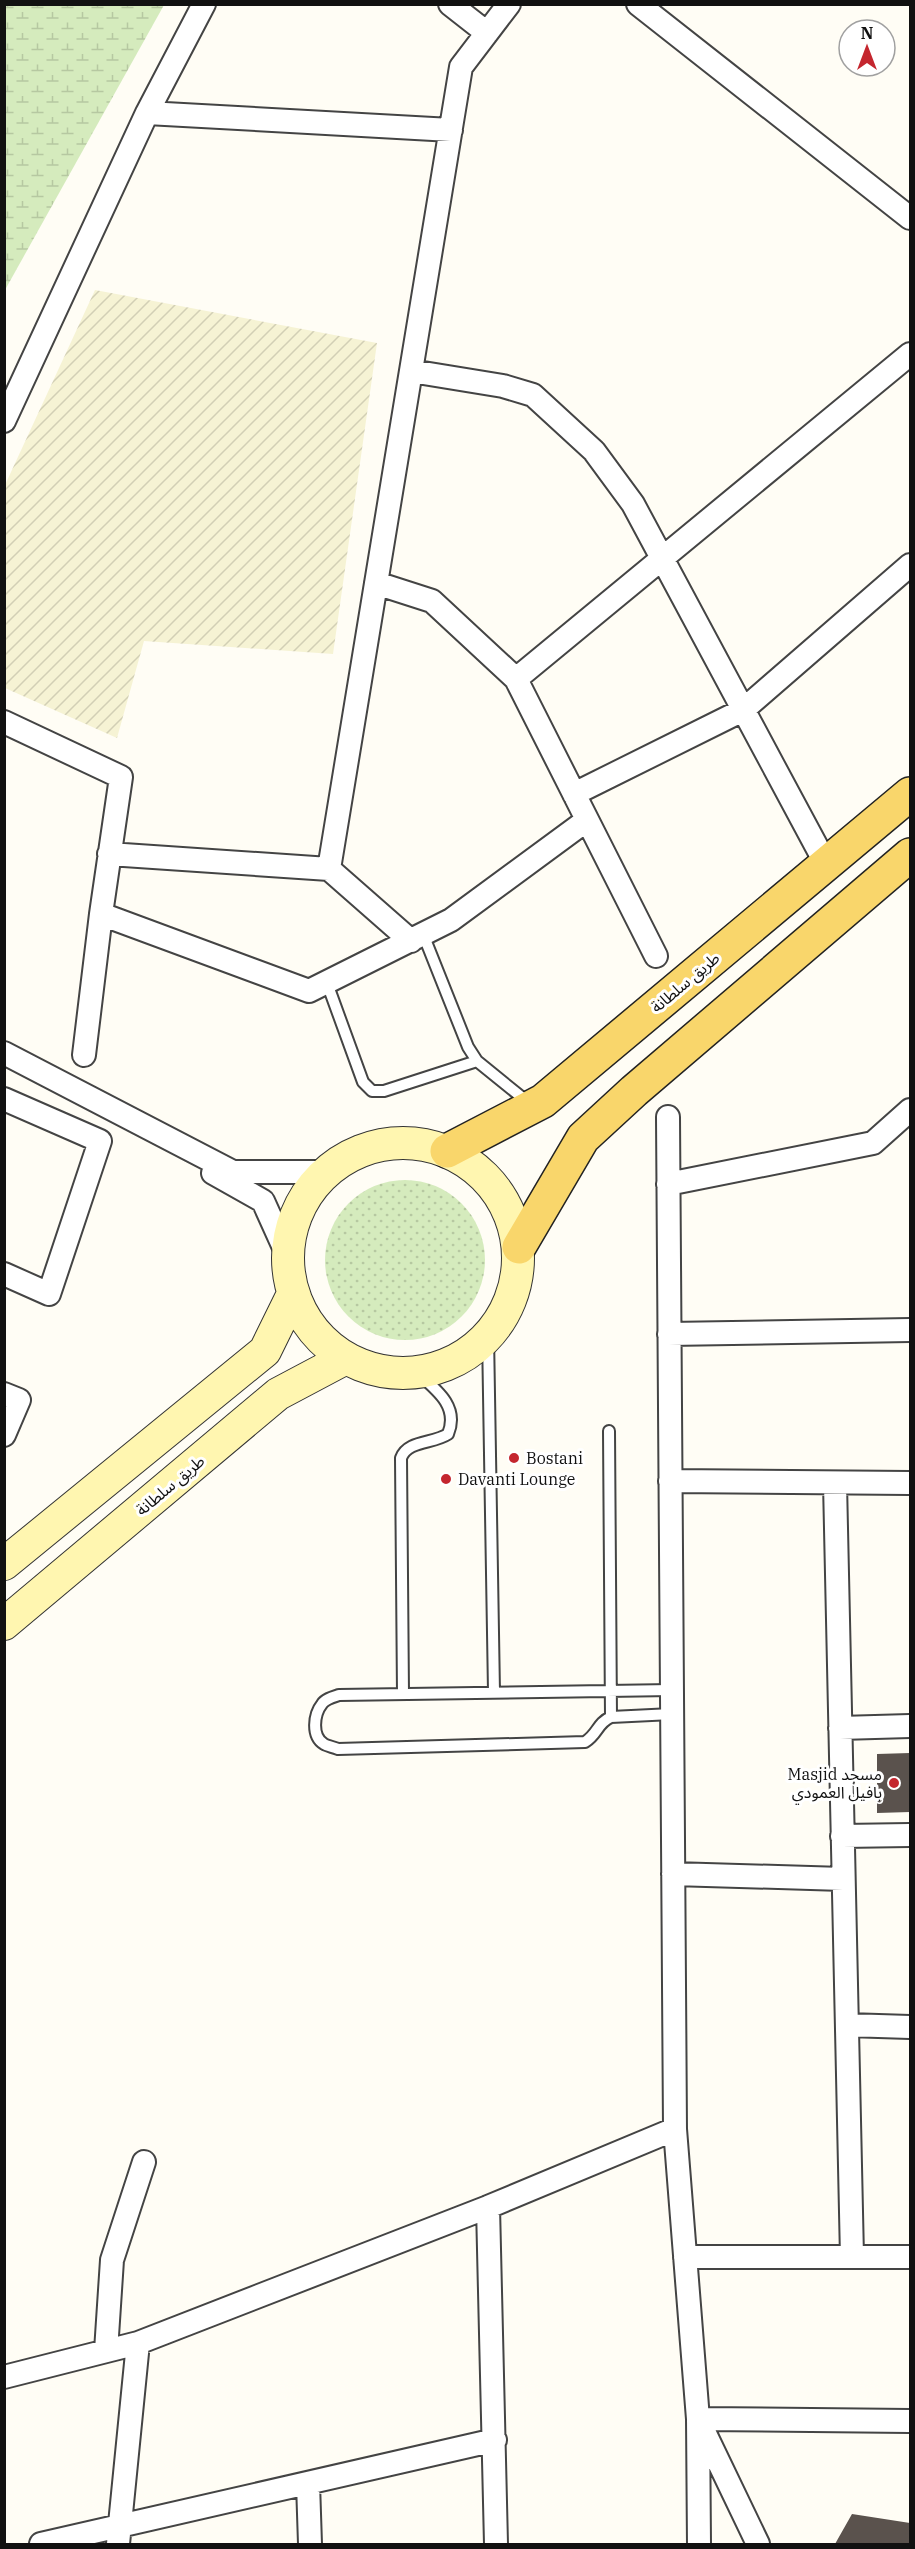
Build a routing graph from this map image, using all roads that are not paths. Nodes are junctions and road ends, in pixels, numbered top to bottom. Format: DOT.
graph roads {
  1 [pos="204,4"];
  2 [pos="450,4"];
  3 [pos="509,4"];
  4 [pos="638,4"];
  5 [pos="487,33"];
  6 [pos="147,113"];
  7 [pos="451,130"];
  8 [pos="910,218"];
  9 [pos="910,354"];
  10 [pos="411,370"];
  11 [pos="4,421"];
  12 [pos="662,559"];
  13 [pos="910,565"];
  14 [pos="376,583"];
  15 [pos="516,679"];
  16 [pos="743,710"];
  17 [pos="4,722"];
  18 [pos="574,794"];
  19 [pos="910,794"];
  20 [pos="588,820"];
  21 [pos="109,854"];
  22 [pos="910,855"];
  23 [pos="826,864"];
  24 [pos="329,868"];
  25 [pos="101,914"];
  26 [pos="417,937"];
  27 [pos="656,956"];
  28 [pos="327,983"];
  29 [pos="4,1053"];
  30 [pos="84,1055"];
  31 [pos="477,1062"];
  32 [pos="4,1069"];
  33 [pos="4,1099"];
  34 [pos="533,1107"];
  35 [pos="910,1110"];
  36 [pos="668,1117"];
  37 [pos="447,1151"];
  38 [pos="326,1172"];
  39 [pos="668,1184"];
  40 [pos="519,1247"];
  41 [pos="286,1252"];
  42 [pos="4,1274"];
  43 [pos="292,1296"];
  44 [pos="910,1330"];
  45 [pos="669,1334"];
  46 [pos="488,1335"];
  47 [pos="344,1359"];
  48 [pos="414,1370"];
  49 [pos="4,1394"];
  50 [pos="609,1431"];
  51 [pos="4,1436"];
  52 [pos="670,1481"];
  53 [pos="835,1483"];
  54 [pos="910,1483"];
  55 [pos="12,1551"];
  56 [pos="4,1624"];
  57 [pos="672,1690"];
  58 [pos="611,1691"];
  59 [pos="494,1692"];
  60 [pos="403,1694"];
  61 [pos="672,1714"];
  62 [pos="611,1717"];
  63 [pos="910,1726"];
  64 [pos="840,1728"];
  65 [pos="910,1835"];
  66 [pos="842,1836"];
  67 [pos="674,1874"];
  68 [pos="843,1879"];
  69 [pos="847,2025"];
  70 [pos="910,2027"];
  71 [pos="675,2129"];
  72 [pos="144,2162"];
  73 [pos="488,2207"];
  74 [pos="685,2257"];
  75 [pos="852,2257"];
  76 [pos="910,2257"];
  77 [pos="138,2343"];
  78 [pos="106,2351"];
  79 [pos="4,2378"];
  80 [pos="698,2419"];
  81 [pos="910,2421"];
  82 [pos="495,2440"];
  83 [pos="308,2483"];
  84 [pos="120,2535"];
  85 [pos="41,2544"];
  86 [pos="310,2544"];
  87 [pos="496,2544"];
  88 [pos="699,2544"];
  89 [pos="758,2544"];
  1 -- 6 [label="street"];
  2 -- 5 [label="street"];
  3 -- 5 [label="street"];
  4 -- 8 [label="street"];
  5 -- 7 [label="street"];
  6 -- 7 [label="street"];
  6 -- 11 [label="street"];
  7 -- 10 [label="street"];
  9 -- 12 [label="street"];
  10 -- 12 [label="street"];
  10 -- 14 [label="street"];
  12 -- 15 [label="street"];
  12 -- 16 [label="street"];
  13 -- 16 [label="street"];
  14 -- 15 [label="street"];
  14 -- 24 [label="street"];
  15 -- 18 [label="street"];
  16 -- 18 [label="street"];
  16 -- 23 [label="street"];
  17 -- 21 [label="street"];
  18 -- 20 [label="street"];
  19 -- 23 [label="main road, طريق سلطانة"];
  20 -- 26 [label="street"];
  20 -- 27 [label="street"];
  21 -- 24 [label="street"];
  21 -- 25 [label="street"];
  22 -- 40 [label="main road"];
  23 -- 34 [label="main road, طريق سلطانة"];
  24 -- 26 [label="street"];
  25 -- 28 [label="street"];
  25 -- 30 [label="street"];
  26 -- 28 [label="street"];
  26 -- 31 [label="lane"];
  28 -- 31 [label="lane"];
  29 -- 38 [label="street"];
  31 -- 34 [label="lane"];
  32 -- 41 [label="street"];
  33 -- 42 [label="street"];
  34 -- 37 [label="main road, طريق سلطانة"];
  35 -- 39 [label="street"];
  36 -- 39 [label="street"];
  37 -- 38 [label="main road"];
  37 -- 40 [label="main road"];
  38 -- 41 [label="main road"];
  39 -- 45 [label="street"];
  40 -- 46 [label="main road"];
  41 -- 43 [label="main road"];
  43 -- 47 [label="main road"];
  43 -- 55 [label="main road"];
  44 -- 45 [label="street"];
  45 -- 52 [label="street"];
  46 -- 48 [label="main road"];
  46 -- 59 [label="lane"];
  47 -- 48 [label="main road"];
  47 -- 56 [label="main road, طريق سلطانة"];
  48 -- 60 [label="lane"];
  49 -- 51 [label="street"];
  50 -- 58 [label="lane"];
  52 -- 53 [label="street"];
  52 -- 57 [label="street"];
  53 -- 54 [label="street"];
  53 -- 64 [label="street"];
  57 -- 58 [label="lane"];
  57 -- 61 [label="street"];
  58 -- 59 [label="lane"];
  58 -- 62 [label="lane"];
  59 -- 60 [label="lane"];
  60 -- 62 [label="lane"];
  61 -- 62 [label="lane"];
  61 -- 67 [label="street"];
  63 -- 64 [label="street"];
  64 -- 66 [label="street"];
  65 -- 66 [label="street"];
  66 -- 68 [label="street"];
  67 -- 68 [label="street"];
  67 -- 71 [label="street"];
  68 -- 69 [label="street"];
  69 -- 70 [label="street"];
  69 -- 75 [label="street"];
  71 -- 73 [label="street"];
  71 -- 74 [label="street"];
  72 -- 78 [label="street"];
  73 -- 77 [label="street"];
  73 -- 82 [label="street"];
  74 -- 75 [label="street"];
  74 -- 80 [label="street"];
  75 -- 76 [label="street"];
  77 -- 78 [label="street"];
  77 -- 84 [label="street"];
  78 -- 79 [label="street"];
  80 -- 81 [label="street"];
  80 -- 88 [label="street"];
  80 -- 89 [label="street"];
  82 -- 83 [label="street"];
  82 -- 87 [label="street"];
  83 -- 84 [label="street"];
  83 -- 86 [label="street"];
  84 -- 85 [label="street"];
}
